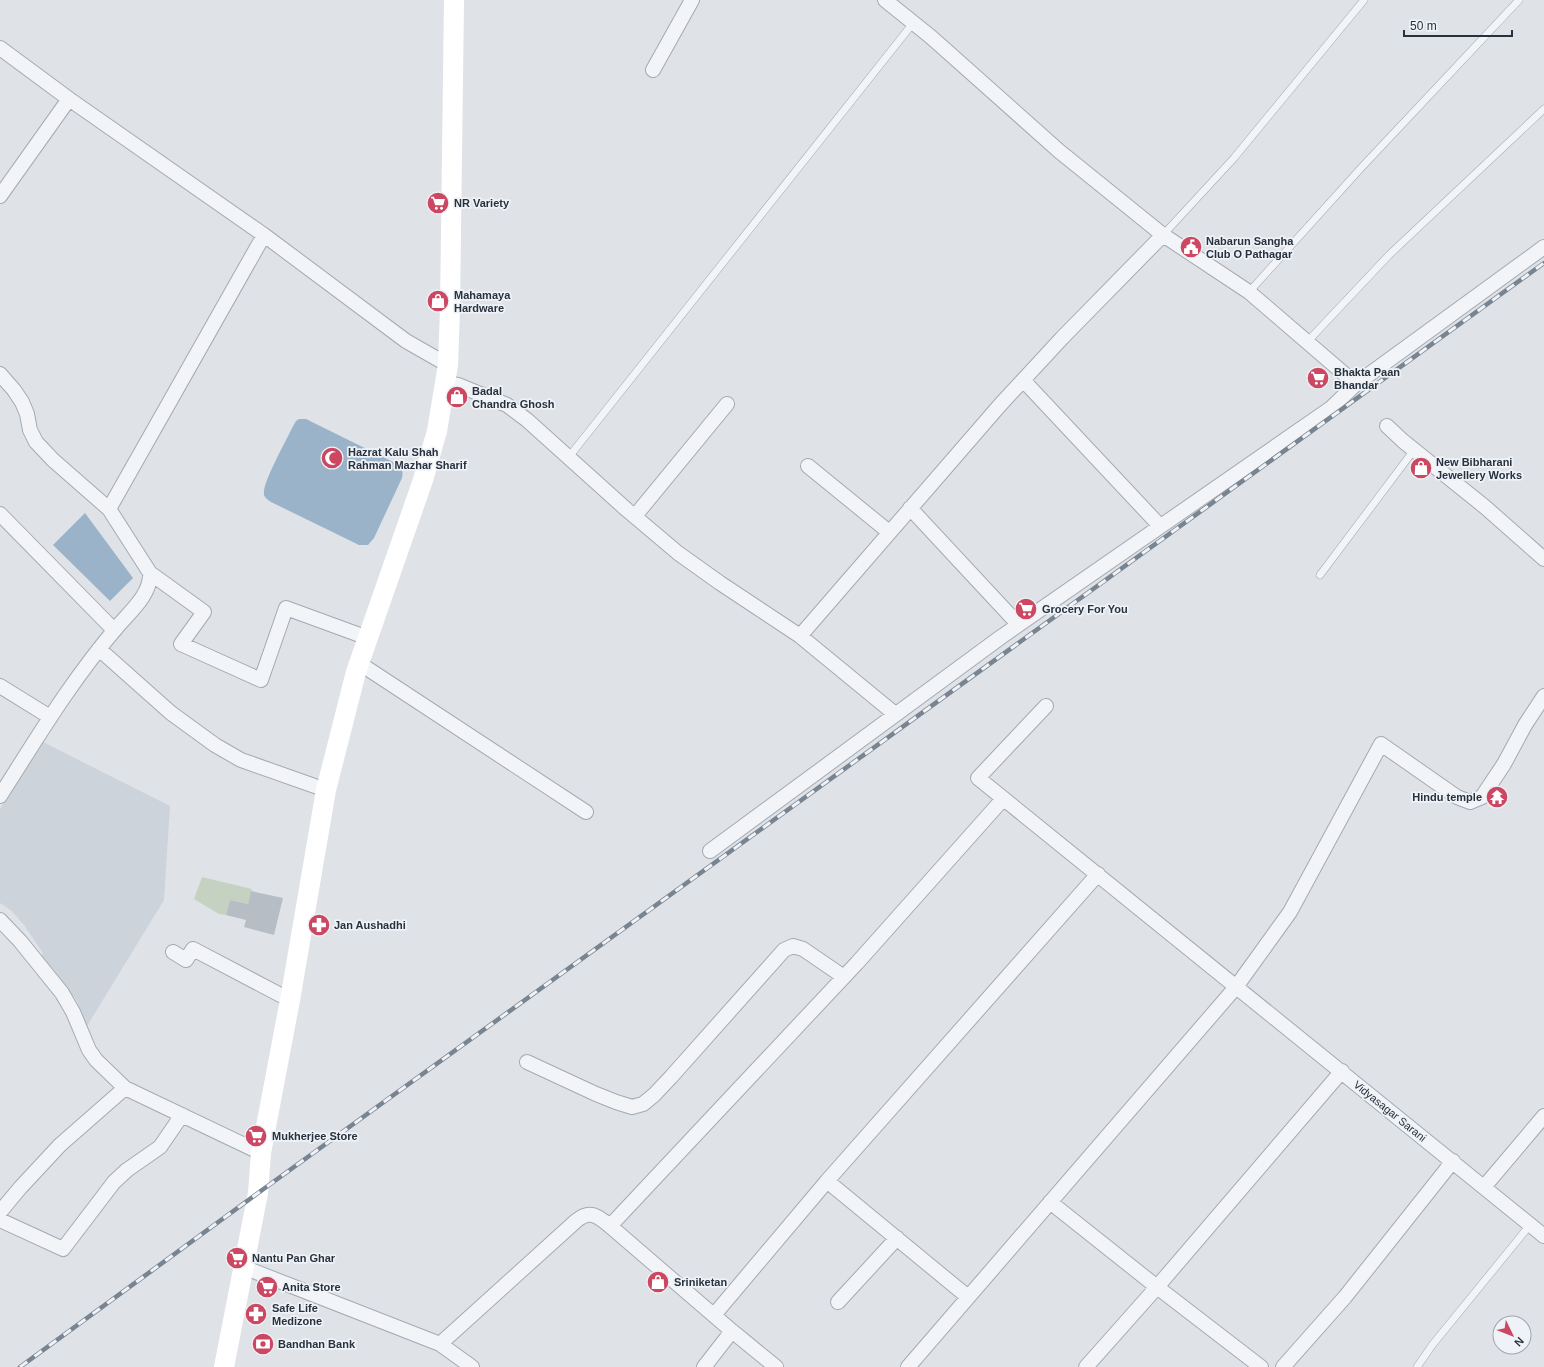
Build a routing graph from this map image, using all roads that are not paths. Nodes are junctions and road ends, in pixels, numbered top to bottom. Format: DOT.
graph roads {
  1 [pos="454,0"];
  2 [pos="692,0"];
  3 [pos="885,0"];
  4 [pos="1364,0"];
  5 [pos="1519,0"];
  6 [pos="914,22"];
  7 [pos="0,48"];
  8 [pos="654,70"];
  9 [pos="69,99"];
  10 [pos="1544,109"];
  11 [pos="0,196"];
  12 [pos="1163,235"];
  13 [pos="264,236"];
  14 [pos="1544,247"];
  15 [pos="1249,292"];
  16 [pos="1307,342"];
  17 [pos="0,374"];
  18 [pos="446,374"];
  19 [pos="1023,380"];
  20 [pos="1356,384"];
  21 [pos="726,404"];
  22 [pos="1387,426"];
  23 [pos="1414,450"];
  24 [pos="568,458"];
  25 [pos="808,466"];
  26 [pos="910,508"];
  27 [pos="109,509"];
  28 [pos="0,514"];
  29 [pos="634,516"];
  30 [pos="1160,526"];
  31 [pos="889,532"];
  32 [pos="1544,559"];
  33 [pos="150,573"];
  34 [pos="1320,575"];
  35 [pos="1018,624"];
  36 [pos="114,630"];
  37 [pos="800,636"];
  38 [pos="368,638"];
  39 [pos="99,649"];
  40 [pos="359,663"];
  41 [pos="0,686"];
  42 [pos="1544,696"];
  43 [pos="1046,706"];
  44 [pos="895,714"];
  45 [pos="50,717"];
  46 [pos="326,790"];
  47 [pos="0,796"];
  48 [pos="1003,798"];
  49 [pos="586,812"];
  50 [pos="710,851"];
  51 [pos="1098,874"];
  52 [pos="0,920"];
  53 [pos="173,952"];
  54 [pos="844,978"];
  55 [pos="1236,987"];
  56 [pos="290,1000"];
  57 [pos="527,1062"];
  58 [pos="1342,1071"];
  59 [pos="125,1088"];
  60 [pos="182,1116"];
  61 [pos="1544,1116"];
  62 [pos="261,1153"];
  63 [pos="1453,1161"];
  64 [pos="827,1181"];
  65 [pos="1484,1187"];
  66 [pos="1050,1202"];
  67 [pos="0,1212"];
  68 [pos="0,1220"];
  69 [pos="1530,1225"];
  70 [pos="610,1226"];
  71 [pos="1544,1236"];
  72 [pos="897,1238"];
  73 [pos="242,1267"];
  74 [pos="1157,1287"];
  75 [pos="968,1297"];
  76 [pos="838,1302"];
  77 [pos="714,1315"];
  78 [pos="732,1331"];
  79 [pos="440,1344"];
  80 [pos="224,1367"];
  81 [pos="472,1367"];
  82 [pos="704,1367"];
  83 [pos="776,1367"];
  84 [pos="908,1367"];
  85 [pos="1086,1367"];
  86 [pos="1261,1367"];
  87 [pos="1283,1367"];
  88 [pos="1417,1367"];
  1 -- 18 [label="street"];
  2 -- 8 [label="street"];
  3 -- 6 [label="street"];
  4 -- 12 [label="lane"];
  5 -- 15 [label="lane"];
  6 -- 12 [label="street"];
  6 -- 24 [label="lane"];
  7 -- 9 [label="street"];
  9 -- 11 [label="street"];
  9 -- 13 [label="street"];
  10 -- 16 [label="lane"];
  12 -- 15 [label="street"];
  12 -- 19 [label="street"];
  13 -- 18 [label="street"];
  13 -- 27 [label="street"];
  14 -- 20 [label="street"];
  15 -- 16 [label="street"];
  16 -- 20 [label="street"];
  17 -- 27 [label="street"];
  18 -- 24 [label="street"];
  18 -- 38 [label="street"];
  19 -- 26 [label="street"];
  19 -- 30 [label="street"];
  20 -- 30 [label="street"];
  21 -- 29 [label="street"];
  22 -- 23 [label="street"];
  23 -- 32 [label="street"];
  23 -- 34 [label="lane"];
  24 -- 29 [label="street"];
  25 -- 31 [label="street"];
  26 -- 31 [label="street"];
  26 -- 35 [label="street"];
  27 -- 33 [label="street"];
  28 -- 36 [label="street"];
  29 -- 37 [label="street"];
  30 -- 35 [label="street"];
  31 -- 37 [label="street"];
  33 -- 36 [label="street"];
  33 -- 38 [label="street"];
  35 -- 44 [label="street"];
  36 -- 39 [label="street"];
  37 -- 44 [label="street"];
  38 -- 40 [label="street"];
  39 -- 45 [label="street"];
  39 -- 46 [label="street"];
  40 -- 46 [label="street"];
  40 -- 49 [label="street"];
  41 -- 45 [label="street"];
  42 -- 55 [label="street"];
  43 -- 48 [label="street, Vidyasagar Sarani"];
  44 -- 50 [label="street"];
  45 -- 47 [label="street"];
  46 -- 56 [label="street"];
  48 -- 51 [label="street, Vidyasagar Sarani"];
  48 -- 54 [label="street"];
  51 -- 55 [label="street, Vidyasagar Sarani"];
  51 -- 64 [label="street"];
  52 -- 59 [label="street"];
  53 -- 56 [label="street"];
  54 -- 57 [label="street"];
  54 -- 70 [label="street"];
  55 -- 58 [label="street, Vidyasagar Sarani"];
  55 -- 66 [label="street"];
  56 -- 62 [label="street"];
  58 -- 63 [label="street, Vidyasagar Sarani"];
  58 -- 74 [label="street"];
  59 -- 60 [label="street"];
  59 -- 67 [label="street"];
  60 -- 62 [label="street"];
  60 -- 68 [label="street"];
  61 -- 65 [label="street"];
  62 -- 73 [label="street"];
  63 -- 65 [label="street, Vidyasagar Sarani"];
  63 -- 87 [label="street"];
  64 -- 72 [label="street"];
  64 -- 77 [label="street"];
  65 -- 69 [label="street, Vidyasagar Sarani"];
  66 -- 74 [label="street"];
  66 -- 75 [label="street"];
  69 -- 71 [label="street, Vidyasagar Sarani"];
  69 -- 88 [label="lane"];
  70 -- 77 [label="street"];
  70 -- 79 [label="street"];
  72 -- 75 [label="street"];
  72 -- 76 [label="street"];
  73 -- 79 [label="street"];
  73 -- 80 [label="street"];
  74 -- 85 [label="street"];
  74 -- 86 [label="street"];
  75 -- 84 [label="street"];
  77 -- 78 [label="street"];
  78 -- 82 [label="street"];
  78 -- 83 [label="street"];
  79 -- 81 [label="street"];
}
